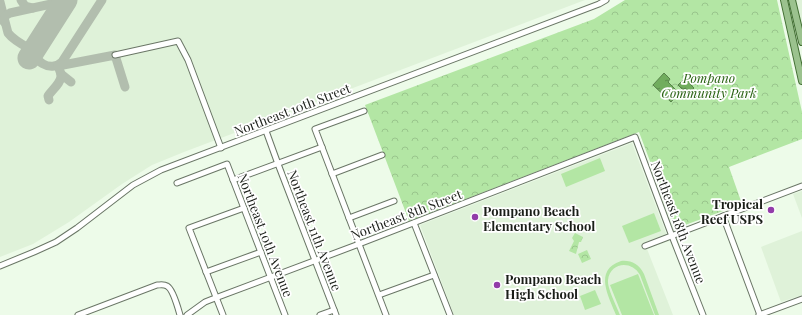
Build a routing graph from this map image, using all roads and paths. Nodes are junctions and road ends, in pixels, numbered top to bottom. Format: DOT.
graph roads {
  1 [pos="606,0"];
  2 [pos="784,0"];
  3 [pos="792,0"];
  4 [pos="788,17"];
  5 [pos="798,27"];
  6 [pos="802,42"];
  7 [pos="115,55"];
  8 [pos="802,81"];
  9 [pos="364,111"];
  10 [pos="264,132"];
  11 [pos="636,136"];
  12 [pos="322,147"];
  13 [pos="220,148"];
  14 [pos="382,155"];
  15 [pos="278,164"];
  16 [pos="332,174"];
  17 [pos="233,180"];
  18 [pos="177,183"];
  19 [pos="802,186"];
  20 [pos="394,201"];
  21 [pos="244,208"];
  22 [pos="723,216"];
  23 [pos="349,218"];
  24 [pos="414,223"];
  25 [pos="672,236"];
  26 [pos="359,244"];
  27 [pos="645,246"];
  28 [pos="260,252"];
  29 [pos="315,261"];
  30 [pos="0,266"];
  31 [pos="206,272"];
  32 [pos="434,274"];
  33 [pos="271,278"];
  34 [pos="379,295"];
  35 [pos="216,298"];
  36 [pos="802,299"];
  37 [pos="335,312"];
  38 [pos="78,315"];
  39 [pos="180,315"];
  40 [pos="188,315"];
  41 [pos="223,315"];
  42 [pos="285,315"];
  43 [pos="320,315"];
  44 [pos="386,315"];
  45 [pos="450,315"];
  46 [pos="703,315"];
  47 [pos="760,315"];
  1 -- 10 [label="street, Northeast 10th Street"];
  2 -- 4 [label="main road"];
  3 -- 5 [label="main road"];
  4 -- 5 [label="main road"];
  4 -- 8 [label="main road"];
  5 -- 6 [label="main road"];
  7 -- 13 [label="street"];
  9 -- 12 [label="street"];
  10 -- 13 [label="street, Northeast 10th Street"];
  10 -- 15 [label="street, Northeast 11th Avenue"];
  11 -- 24 [label="street, Northeast 8th Street"];
  11 -- 25 [label="street, Northeast 18th Avenue"];
  12 -- 15 [label="street"];
  12 -- 16 [label="street"];
  13 -- 30 [label="street, Northeast 10th Street"];
  14 -- 16 [label="street"];
  15 -- 17 [label="street"];
  15 -- 29 [label="street, Northeast 11th Avenue"];
  16 -- 23 [label="street"];
  17 -- 18 [label="street, Northeast 10th Avenue"];
  17 -- 21 [label="street, Northeast 10th Avenue"];
  19 -- 22 [label="street"];
  20 -- 23 [label="street"];
  21 -- 28 [label="street, Northeast 10th Avenue"];
  21 -- 31 [label="street"];
  22 -- 25 [label="street"];
  22 -- 47 [label="street"];
  23 -- 26 [label="street"];
  24 -- 26 [label="street, Northeast 8th Street"];
  24 -- 32 [label="street"];
  25 -- 27 [label="street"];
  25 -- 46 [label="street, Northeast 18th Avenue"];
  26 -- 29 [label="street, Northeast 8th Street"];
  26 -- 34 [label="street"];
  28 -- 31 [label="street"];
  28 -- 33 [label="street, Northeast 10th Avenue"];
  29 -- 33 [label="street, Northeast 8th Street"];
  29 -- 37 [label="street, Northeast 11th Avenue"];
  31 -- 35 [label="street"];
  32 -- 34 [label="street"];
  32 -- 45 [label="street"];
  33 -- 35 [label="street, Northeast 8th Street"];
  33 -- 42 [label="street, Northeast 10th Avenue"];
  34 -- 44 [label="street"];
  35 -- 40 [label="street, Northeast 8th Street"];
  35 -- 41 [label="street"];
  36 -- 47 [label="street"];
  37 -- 43 [label="street"];
  38 -- 39 [label="street"];
}
